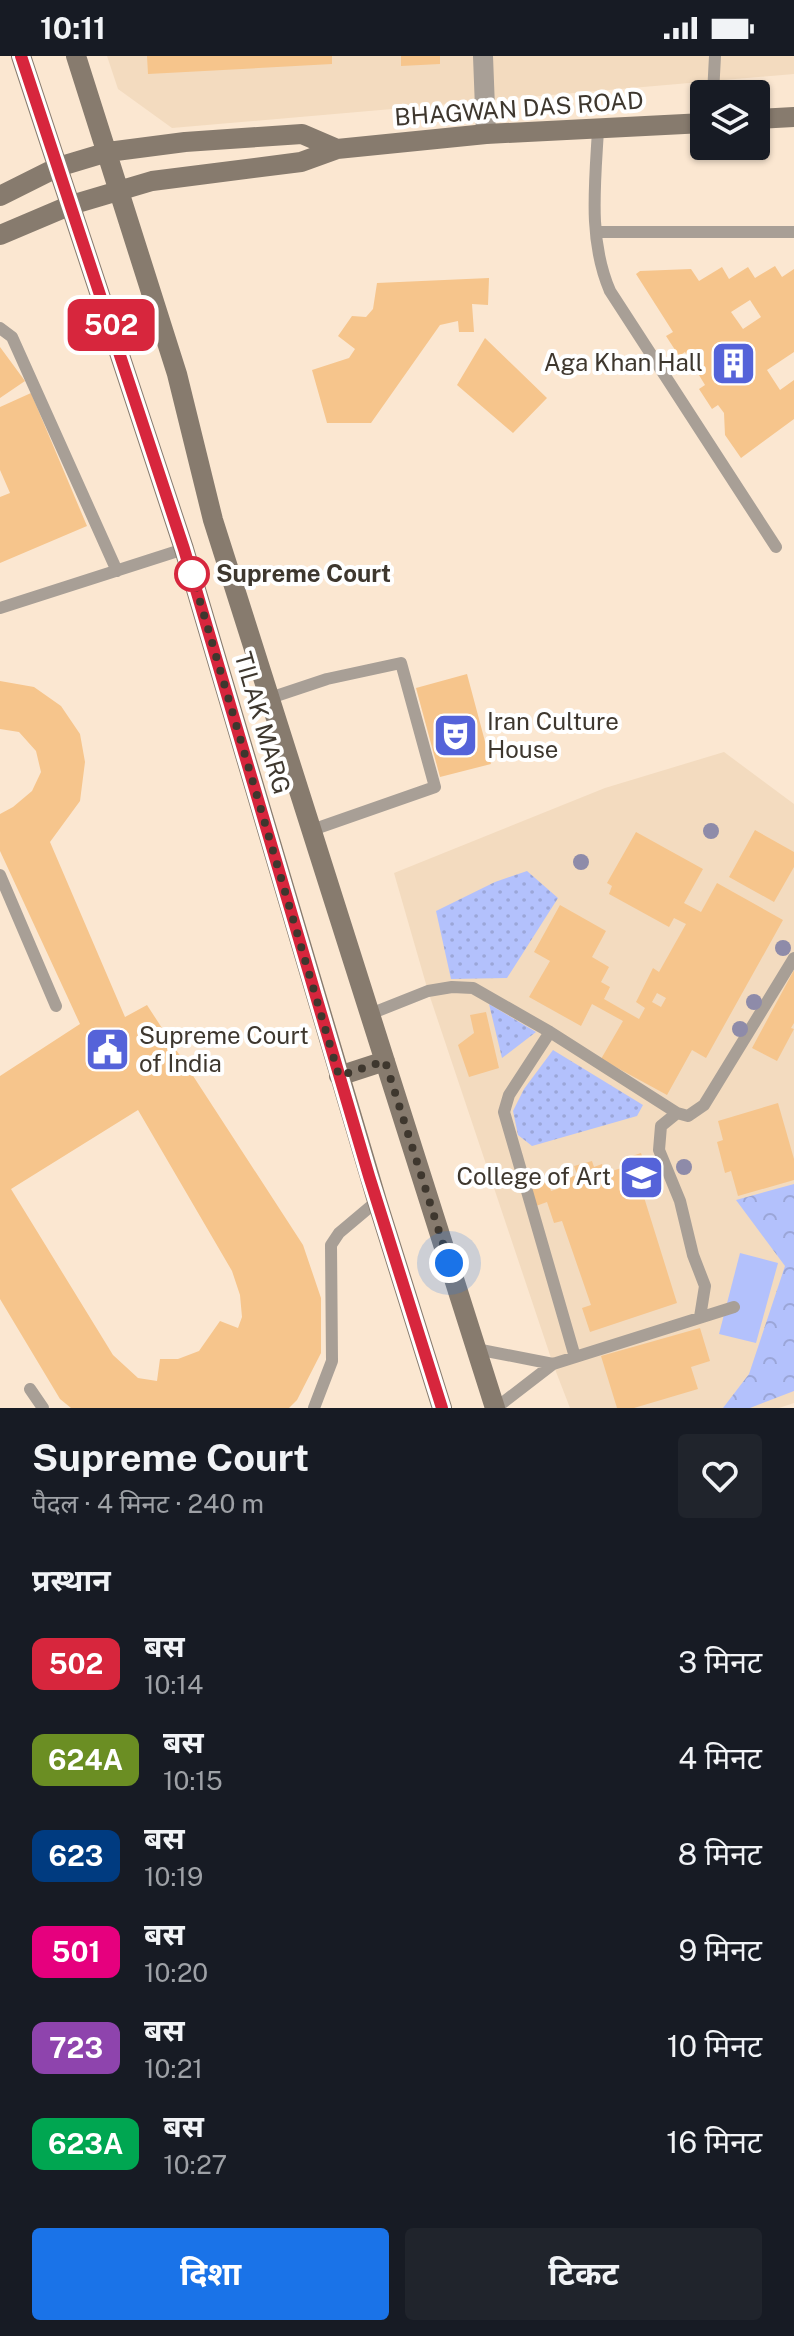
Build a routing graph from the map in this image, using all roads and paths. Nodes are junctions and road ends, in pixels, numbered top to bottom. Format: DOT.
graph roads {
  1 [pos="21,56"];
  2 [pos="76,56"];
  3 [pos="483,56"];
  4 [pos="715,56"];
  5 [pos="714,80"];
  6 [pos="794,117"];
  7 [pos="770,118"];
  8 [pos="690,124"];
  9 [pos="598,130"];
  10 [pos="486,134"];
  11 [pos="337,149"];
  12 [pos="108,152"];
  13 [pos="58,167"];
  14 [pos="120,190"];
  15 [pos="0,196"];
  16 [pos="71,205"];
  17 [pos="596,232"];
  18 [pos="794,232"];
  19 [pos="0,235"];
  20 [pos="0,328"];
  21 [pos="776,547"];
  22 [pos="184,549"];
  23 [pos="117,571"];
  24 [pos="0,608"];
  25 [pos="270,698"];
  26 [pos="312,830"];
  27 [pos="0,875"];
  28 [pos="794,958"];
  29 [pos="56,1006"];
  30 [pos="370,1014"];
  31 [pos="550,1032"];
  32 [pos="385,1061"];
  33 [pos="339,1076"];
  34 [pos="677,1113"];
  35 [pos="377,1201"];
  36 [pos="734,1307"];
  37 [pos="700,1317"];
  38 [pos="476,1349"];
  39 [pos="575,1357"];
  40 [pos="553,1364"];
  41 [pos="30,1389"];
  42 [pos="43,1408"];
  43 [pos="314,1408"];
  44 [pos="442,1408"];
  45 [pos="495,1408"];
  1 -- 13 [label="main road, TILAK MARG"];
  2 -- 12 [label="main road, TILAK MARG"];
  3 -- 10 [label="street"];
  4 -- 5 [label="lane"];
  6 -- 7 [label="main road"];
  8 -- 9 [label="main road, BHAGWAN DAS ROAD"];
  9 -- 10 [label="main road, BHAGWAN DAS ROAD"];
  9 -- 17 [label="lane"];
  10 -- 11 [label="main road, BHAGWAN DAS ROAD"];
  11 -- 12 [label="main road, BHAGWAN DAS ROAD"];
  11 -- 14 [label="main road, BHAGWAN DAS ROAD"];
  12 -- 13 [label="main road, BHAGWAN DAS ROAD"];
  12 -- 14 [label="main road, TILAK MARG"];
  13 -- 15 [label="main road, BHAGWAN DAS ROAD"];
  13 -- 16 [label="main road, TILAK MARG"];
  14 -- 16 [label="main road, BHAGWAN DAS ROAD"];
  14 -- 25 [label="main road, TILAK MARG"];
  16 -- 19 [label="main road, BHAGWAN DAS ROAD"];
  16 -- 22 [label="main road, TILAK MARG"];
  17 -- 18 [label="lane"];
  17 -- 21 [label="lane"];
  20 -- 23 [label="lane"];
  22 -- 23 [label="lane"];
  22 -- 33 [label="main road, TILAK MARG"];
  23 -- 24 [label="lane"];
  25 -- 26 [label="main road, TILAK MARG"];
  25 -- 26 [label="lane"];
  26 -- 30 [label="main road, TILAK MARG"];
  27 -- 29 [label="lane"];
  28 -- 34 [label="lane"];
  30 -- 31 [label="lane"];
  30 -- 32 [label="main road, TILAK MARG"];
  31 -- 34 [label="lane"];
  31 -- 39 [label="lane"];
  32 -- 33 [label="main road"];
  32 -- 38 [label="main road, TILAK MARG"];
  33 -- 35 [label="main road, TILAK MARG"];
  34 -- 37 [label="lane"];
  35 -- 43 [label="lane"];
  35 -- 44 [label="main road, TILAK MARG"];
  36 -- 37 [label="lane"];
  37 -- 39 [label="lane"];
  38 -- 40 [label="lane"];
  38 -- 45 [label="main road, TILAK MARG"];
  39 -- 40 [label="lane"];
  40 -- 45 [label="lane"];
  41 -- 42 [label="lane"];
}
